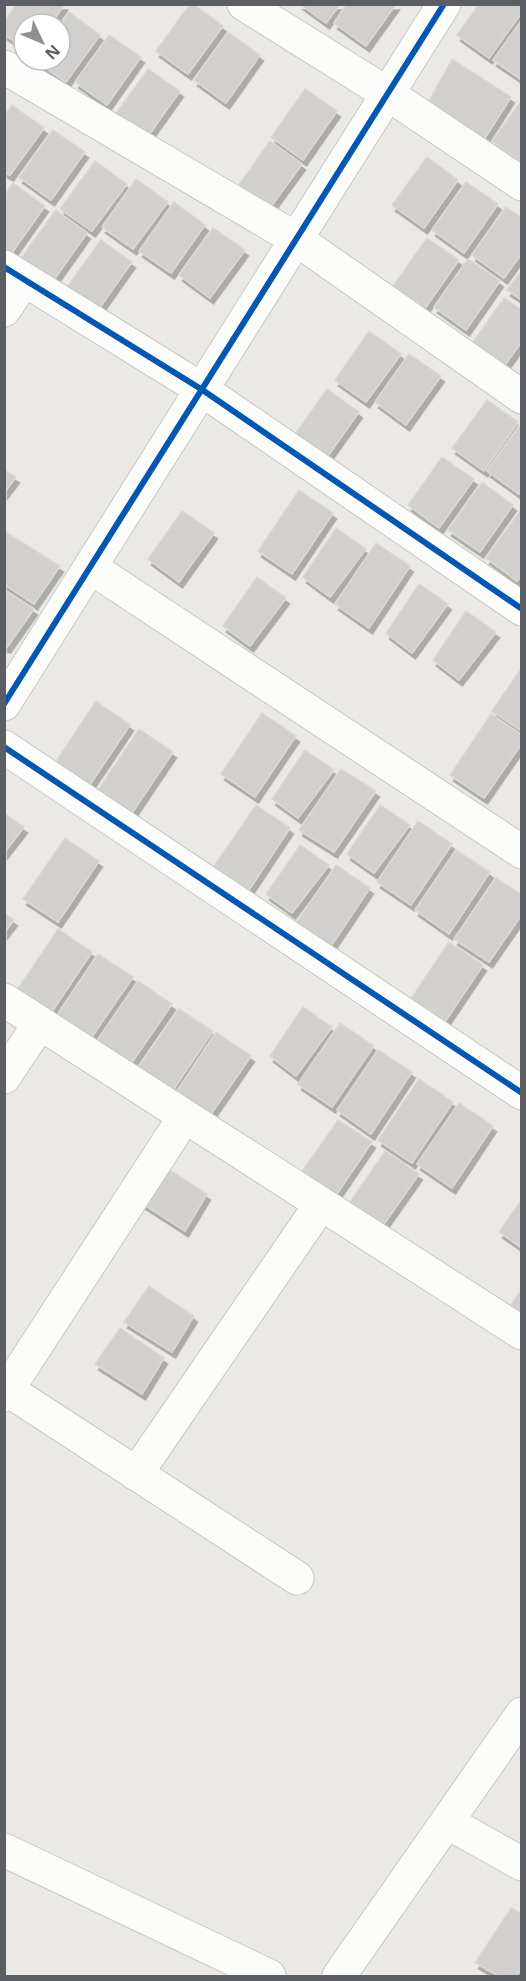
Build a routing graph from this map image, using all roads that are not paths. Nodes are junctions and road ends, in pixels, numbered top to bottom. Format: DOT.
graph roads {
  1 [pos="244,4"];
  2 [pos="444,4"];
  3 [pos="4,67"];
  4 [pos="387,94"];
  5 [pos="522,184"];
  6 [pos="296,239"];
  7 [pos="14,273"];
  8 [pos="4,309"];
  9 [pos="201,389"];
  10 [pos="522,396"];
  11 [pos="90,567"];
  12 [pos="522,609"];
  13 [pos="4,704"];
  14 [pos="4,747"];
  15 [pos="522,852"];
  16 [pos="4,1000"];
  17 [pos="40,1023"];
  18 [pos="4,1077"];
  19 [pos="522,1093"];
  20 [pos="185,1116"];
  21 [pos="321,1204"];
  22 [pos="522,1333"];
  23 [pos="6,1392"];
  24 [pos="136,1474"];
  25 [pos="297,1578"];
  26 [pos="522,1714"];
  27 [pos="447,1822"];
  28 [pos="4,1850"];
  29 [pos="522,1864"];
  30 [pos="269,1977"];
  31 [pos="339,1977"];
  1 -- 4 [label="street"];
  2 -- 4 [label="street"];
  3 -- 6 [label="street"];
  4 -- 5 [label="street"];
  4 -- 6 [label="street"];
  6 -- 9 [label="street"];
  6 -- 10 [label="street"];
  7 -- 8 [label="street"];
  7 -- 9 [label="street"];
  9 -- 11 [label="street"];
  9 -- 12 [label="street"];
  11 -- 13 [label="street"];
  11 -- 15 [label="street"];
  14 -- 19 [label="street"];
  16 -- 17 [label="street"];
  17 -- 18 [label="street"];
  17 -- 20 [label="street"];
  20 -- 21 [label="street"];
  20 -- 23 [label="street"];
  21 -- 22 [label="street"];
  21 -- 24 [label="street"];
  23 -- 24 [label="street"];
  24 -- 25 [label="street"];
  26 -- 27 [label="street"];
  27 -- 29 [label="street"];
  27 -- 31 [label="street"];
  28 -- 30 [label="street"];
}
